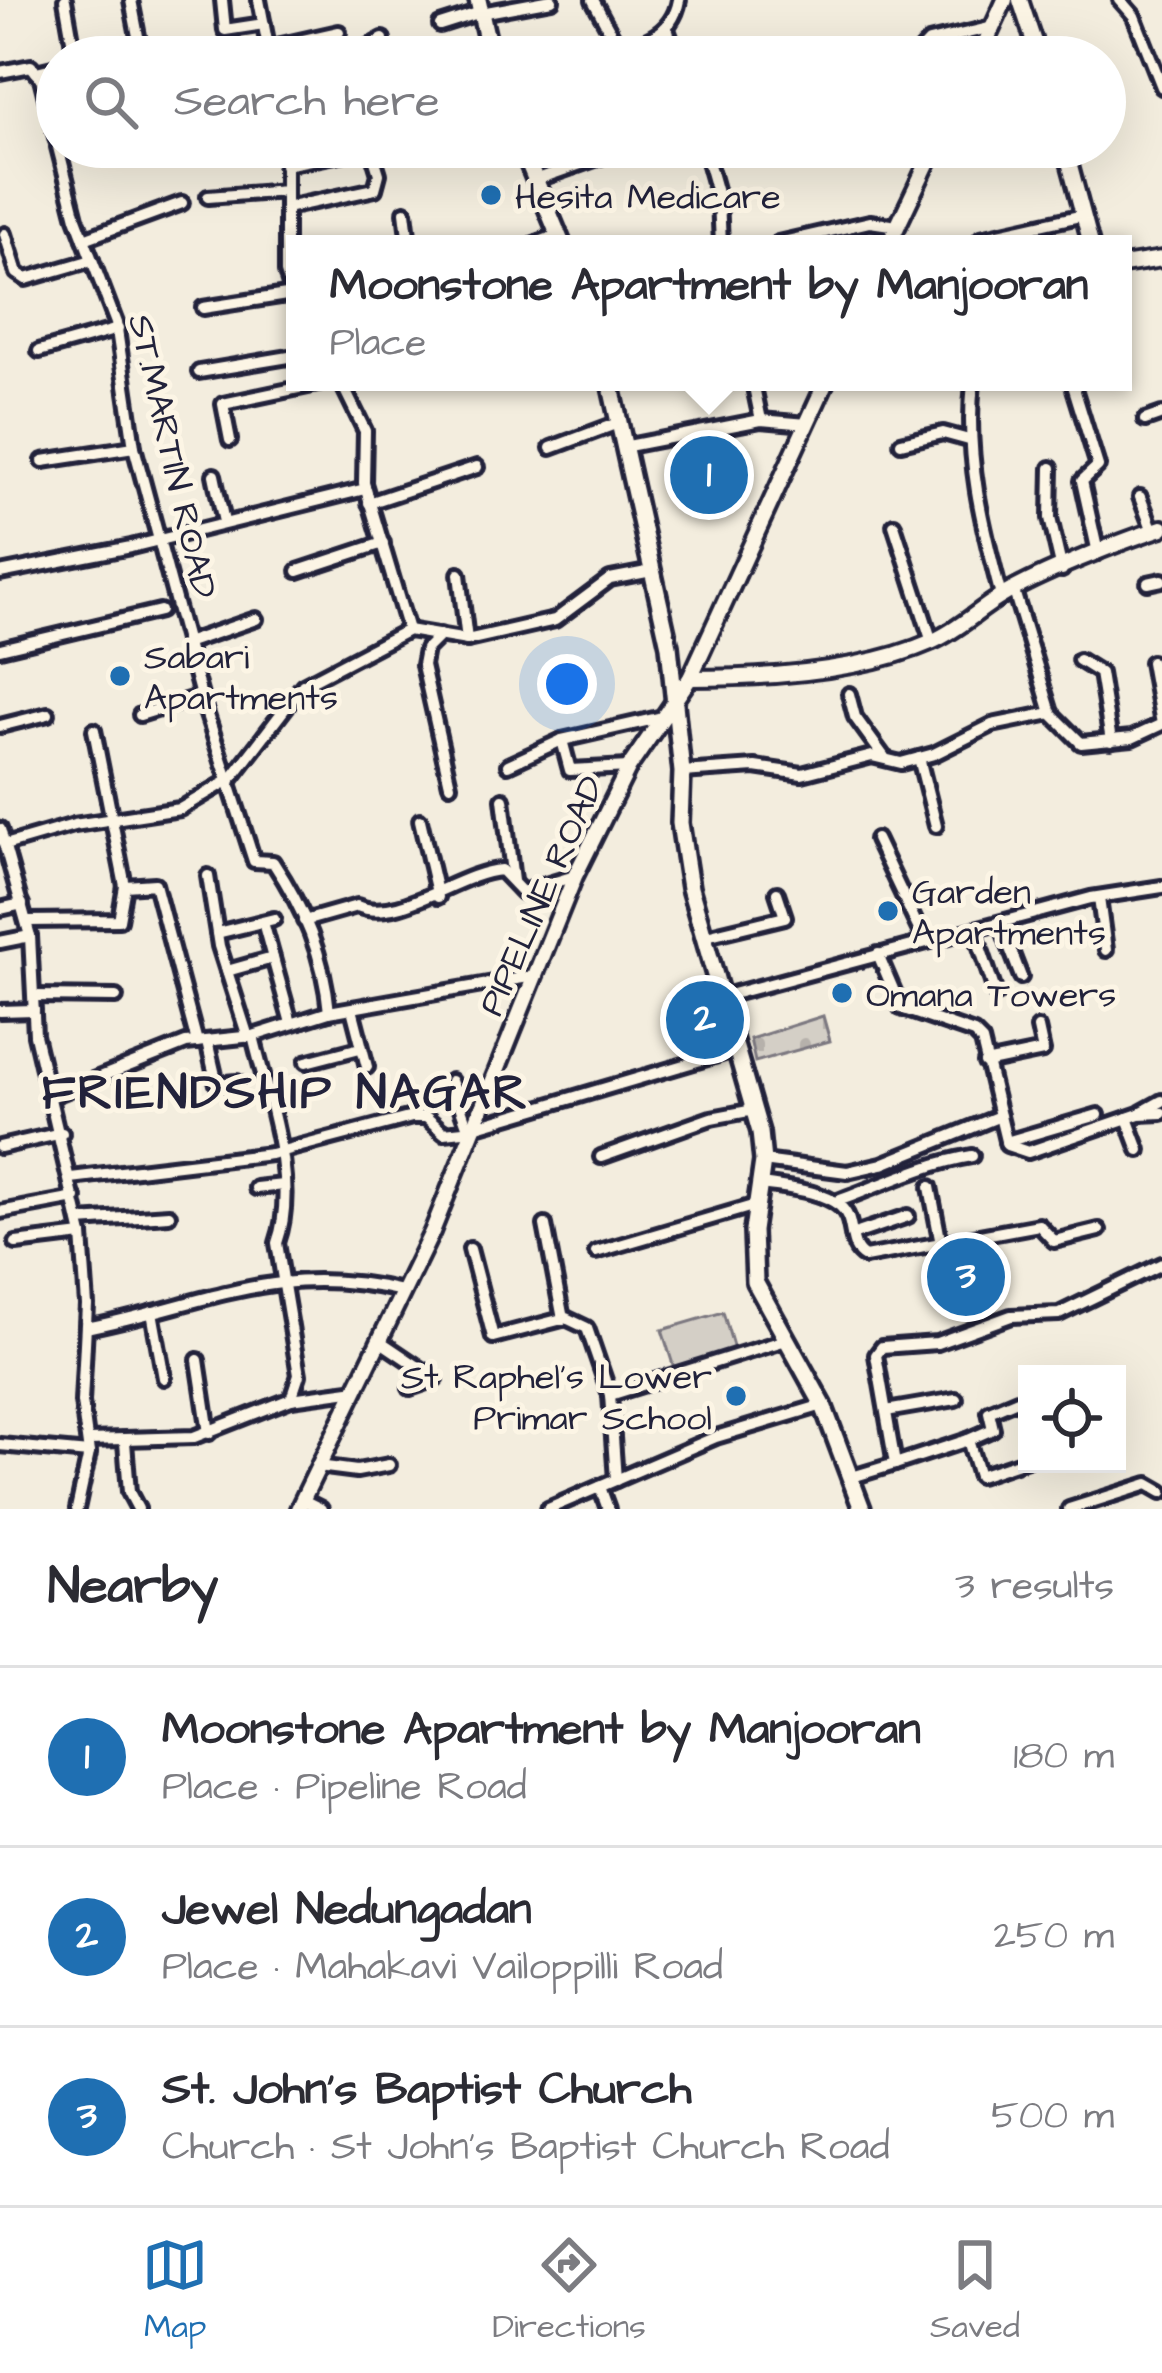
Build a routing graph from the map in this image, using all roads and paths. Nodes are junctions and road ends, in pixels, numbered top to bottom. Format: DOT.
graph roads {
  1 [pos="65,0"];
  2 [pos="131,0"];
  3 [pos="222,0"];
  4 [pos="259,0"];
  5 [pos="552,0"];
  6 [pos="593,0"];
  7 [pos="679,0"];
  8 [pos="1006,0"];
  9 [pos="1020,0"];
  10 [pos="1120,0"];
  11 [pos="480,8"];
  12 [pos="264,24"];
  13 [pos="440,25"];
  14 [pos="994,27"];
  15 [pos="667,29"];
  16 [pos="339,32"];
  17 [pos="71,36"];
  18 [pos="138,36"];
  19 [pos="266,36"];
  20 [pos="325,36"];
  21 [pos="612,36"];
  22 [pos="657,36"];
  23 [pos="670,36"];
  24 [pos="955,36"];
  25 [pos="990,36"];
  26 [pos="1032,36"];
  27 [pos="0,72"];
  28 [pos="36,72"];
  29 [pos="1162,87"];
  30 [pos="66,168"];
  31 [pos="285,168"];
  32 [pos="377,168"];
  33 [pos="530,168"];
  34 [pos="569,168"];
  35 [pos="710,168"];
  36 [pos="924,168"];
  37 [pos="1071,168"];
  38 [pos="535,180"];
  39 [pos="286,191"];
  40 [pos="208,197"];
  41 [pos="182,203"];
  42 [pos="286,208"];
  43 [pos="406,212"];
  44 [pos="1084,215"];
  45 [pos="897,226"];
  46 [pos="5,234"];
  47 [pos="288,235"];
  48 [pos="405,235"];
  49 [pos="558,235"];
  50 [pos="721,235"];
  51 [pos="816,235"];
  52 [pos="893,235"];
  53 [pos="994,235"];
  54 [pos="1089,235"];
  55 [pos="84,239"];
  56 [pos="1162,259"];
  57 [pos="92,260"];
  58 [pos="1132,264"];
  59 [pos="286,299"];
  60 [pos="202,308"];
  61 [pos="118,329"];
  62 [pos="39,351"];
  63 [pos="286,358"];
  64 [pos="199,372"];
  65 [pos="286,391"];
  66 [pos="346,391"];
  67 [pos="612,391"];
  68 [pos="755,391"];
  69 [pos="822,391"];
  70 [pos="973,391"];
  71 [pos="1075,391"];
  72 [pos="1162,414"];
  73 [pos="761,420"];
  74 [pos="1145,420"];
  75 [pos="618,423"];
  76 [pos="807,424"];
  77 [pos="230,440"];
  78 [pos="969,440"];
  79 [pos="901,442"];
  80 [pos="134,447"];
  81 [pos="623,447"];
  82 [pos="551,448"];
  83 [pos="43,461"];
  84 [pos="477,467"];
  85 [pos="1051,468"];
  86 [pos="214,475"];
  87 [pos="365,489"];
  88 [pos="1140,497"];
  89 [pos="369,502"];
  90 [pos="224,522"];
  91 [pos="894,525"];
  92 [pos="1158,530"];
  93 [pos="159,538"];
  94 [pos="383,543"];
  95 [pos="1098,554"];
  96 [pos="1062,570"];
  97 [pos="298,571"];
  98 [pos="652,571"];
  99 [pos="0,573"];
  100 [pos="459,574"];
  101 [pos="1008,593"];
  102 [pos="160,611"];
  103 [pos="256,619"];
  104 [pos="408,630"];
  105 [pos="440,635"];
  106 [pos="467,640"];
  107 [pos="932,641"];
  108 [pos="186,643"];
  109 [pos="0,649"];
  110 [pos="1078,660"];
  111 [pos="1151,662"];
  112 [pos="690,678"];
  113 [pos="849,694"];
  114 [pos="201,696"];
  115 [pos="676,702"];
  116 [pos="1051,713"];
  117 [pos="48,714"];
  118 [pos="140,715"];
  119 [pos="663,717"];
  120 [pos="1162,724"];
  121 [pos="0,726"];
  122 [pos="94,730"];
  123 [pos="562,740"];
  124 [pos="1111,742"];
  125 [pos="884,757"];
  126 [pos="919,758"];
  127 [pos="508,764"];
  128 [pos="629,767"];
  129 [pos="682,772"];
  130 [pos="231,779"];
  131 [pos="450,785"];
  132 [pos="503,799"];
  133 [pos="112,819"];
  134 [pos="419,820"];
  135 [pos="936,826"];
  136 [pos="0,829"];
  137 [pos="876,839"];
  138 [pos="5,845"];
  139 [pos="208,876"];
  140 [pos="575,876"];
  141 [pos="514,884"];
  142 [pos="125,886"];
  143 [pos="1162,887"];
  144 [pos="777,893"];
  145 [pos="438,897"];
  146 [pos="1099,898"];
  147 [pos="22,904"];
  148 [pos="0,909"];
  149 [pos="27,921"];
  150 [pos="304,921"];
  151 [pos="1000,925"];
  152 [pos="975,932"];
  153 [pos="217,933"];
  154 [pos="30,936"];
  155 [pos="706,936"];
  156 [pos="0,942"];
  157 [pos="925,942"];
  158 [pos="1106,950"];
  159 [pos="878,954"];
  160 [pos="274,958"];
  161 [pos="226,971"];
  162 [pos="535,976"];
  163 [pos="1021,977"];
  164 [pos="996,994"];
  165 [pos="35,996"];
  166 [pos="725,996"];
  167 [pos="116,997"];
  168 [pos="352,1009"];
  169 [pos="34,1010"];
  170 [pos="0,1011"];
  171 [pos="329,1012"];
  172 [pos="291,1023"];
  173 [pos="1038,1028"];
  174 [pos="250,1037"];
  175 [pos="202,1041"];
  176 [pos="360,1048"];
  177 [pos="738,1049"];
  178 [pos="306,1062"];
  179 [pos="985,1063"];
  180 [pos="367,1067"];
  181 [pos="451,1081"];
  182 [pos="237,1082"];
  183 [pos="50,1097"];
  184 [pos="1162,1101"];
  185 [pos="754,1110"];
  186 [pos="1162,1113"];
  187 [pos="1099,1114"];
  188 [pos="1000,1116"];
  189 [pos="1133,1116"];
  190 [pos="472,1130"];
  191 [pos="62,1133"];
  192 [pos="1006,1142"];
  193 [pos="0,1147"];
  194 [pos="1139,1150"];
  195 [pos="279,1152"];
  196 [pos="972,1156"];
  197 [pos="601,1157"];
  198 [pos="763,1161"];
  199 [pos="71,1178"];
  200 [pos="762,1184"];
  201 [pos="283,1185"];
  202 [pos="930,1187"];
  203 [pos="256,1188"];
  204 [pos="75,1198"];
  205 [pos="836,1202"];
  206 [pos="756,1205"];
  207 [pos="0,1211"];
  208 [pos="169,1215"];
  209 [pos="908,1216"];
  210 [pos="79,1221"];
  211 [pos="545,1225"];
  212 [pos="1100,1230"];
  213 [pos="852,1234"];
  214 [pos="82,1235"];
  215 [pos="16,1243"];
  216 [pos="941,1244"];
  217 [pos="470,1249"];
  218 [pos="596,1252"];
  219 [pos="1162,1264"];
  220 [pos="284,1279"];
  221 [pos="402,1291"];
  222 [pos="152,1312"];
  223 [pos="563,1319"];
  224 [pos="86,1328"];
  225 [pos="786,1340"];
  226 [pos="381,1342"];
  227 [pos="198,1360"];
  228 [pos="164,1378"];
  229 [pos="410,1388"];
  230 [pos="357,1390"];
  231 [pos="610,1395"];
  232 [pos="291,1399"];
  233 [pos="956,1399"];
  234 [pos="1018,1399"];
  235 [pos="823,1405"];
  236 [pos="886,1411"];
  237 [pos="209,1433"];
  238 [pos="968,1440"];
  239 [pos="125,1442"];
  240 [pos="0,1445"];
  241 [pos="89,1446"];
  242 [pos="1018,1463"];
  243 [pos="895,1464"];
  244 [pos="389,1465"];
  245 [pos="318,1466"];
  246 [pos="852,1477"];
  247 [pos="616,1480"];
  248 [pos="600,1487"];
  249 [pos="1162,1492"];
  250 [pos="301,1504"];
  251 [pos="77,1509"];
  252 [pos="138,1509"];
  253 [pos="322,1509"];
  254 [pos="548,1509"];
  255 [pos="608,1509"];
  256 [pos="862,1509"];
  257 [pos="1070,1509"];
  1 -- 17 [label="street"];
  2 -- 18 [label="street"];
  3 -- 12 [label="street"];
  4 -- 12 [label="street"];
  5 -- 11 [label="street"];
  6 -- 21 [label="street"];
  7 -- 15 [label="street"];
  8 -- 14 [label="street"];
  9 -- 26 [label="street"];
  10 -- 29 [label="street"];
  11 -- 13 [label="street"];
  12 -- 19 [label="street"];
  14 -- 24 [label="street"];
  14 -- 25 [label="street"];
  15 -- 22 [label="street"];
  15 -- 23 [label="street"];
  16 -- 20 [label="street"];
  27 -- 28 [label="street"];
  30 -- 55 [label="street, ST.MARTIN ROAD"];
  31 -- 39 [label="street"];
  32 -- 42 [label="street"];
  33 -- 38 [label="main road"];
  34 -- 38 [label="street"];
  35 -- 50 [label="street"];
  36 -- 45 [label="street"];
  37 -- 44 [label="street"];
  38 -- 49 [label="main road"];
  39 -- 40 [label="street"];
  39 -- 42 [label="street"];
  41 -- 55 [label="street"];
  42 -- 47 [label="street"];
  43 -- 48 [label="street"];
  44 -- 53 [label="street"];
  44 -- 54 [label="street"];
  45 -- 51 [label="street"];
  45 -- 52 [label="street"];
  46 -- 57 [label="street"];
  55 -- 57 [label="street, ST.MARTIN ROAD"];
  56 -- 58 [label="street"];
  57 -- 61 [label="street, ST.MARTIN ROAD"];
  59 -- 60 [label="street"];
  61 -- 62 [label="street"];
  61 -- 80 [label="street, ST.MARTIN ROAD"];
  63 -- 64 [label="street"];
  65 -- 77 [label="street"];
  66 -- 87 [label="street"];
  67 -- 75 [label="main road"];
  68 -- 73 [label="street"];
  69 -- 76 [label="street, PIPELINE ROAD"];
  70 -- 78 [label="street"];
  71 -- 95 [label="street"];
  72 -- 74 [label="street"];
  73 -- 76 [label="street"];
  73 -- 81 [label="street"];
  75 -- 81 [label="main road"];
  75 -- 82 [label="street"];
  76 -- 112 [label="street, PIPELINE ROAD"];
  78 -- 79 [label="street"];
  78 -- 101 [label="street"];
  80 -- 83 [label="street"];
  80 -- 93 [label="street, ST.MARTIN ROAD"];
  81 -- 98 [label="main road"];
  84 -- 89 [label="street"];
  85 -- 96 [label="street"];
  86 -- 90 [label="street"];
  87 -- 89 [label="street"];
  87 -- 90 [label="street"];
  88 -- 92 [label="street"];
  89 -- 94 [label="street"];
  90 -- 93 [label="street"];
  91 -- 107 [label="street"];
  92 -- 95 [label="street"];
  93 -- 99 [label="street"];
  93 -- 108 [label="street, ST.MARTIN ROAD"];
  94 -- 97 [label="street"];
  94 -- 104 [label="street"];
  95 -- 96 [label="street"];
  96 -- 101 [label="street"];
  98 -- 106 [label="street"];
  98 -- 115 [label="main road"];
  100 -- 106 [label="street"];
  101 -- 107 [label="street"];
  101 -- 116 [label="street"];
  102 -- 109 [label="street"];
  103 -- 108 [label="street"];
  104 -- 105 [label="street"];
  104 -- 130 [label="street"];
  105 -- 106 [label="street"];
  105 -- 131 [label="street"];
  107 -- 112 [label="street"];
  108 -- 114 [label="street, ST.MARTIN ROAD"];
  110 -- 124 [label="street"];
  111 -- 120 [label="street"];
  112 -- 115 [label="street, PIPELINE ROAD"];
  113 -- 125 [label="street"];
  114 -- 118 [label="street"];
  114 -- 130 [label="street, ST.MARTIN ROAD"];
  115 -- 119 [label="street, PIPELINE ROAD"];
  115 -- 129 [label="main road"];
  116 -- 124 [label="street"];
  116 -- 126 [label="street"];
  117 -- 121 [label="street"];
  119 -- 123 [label="street"];
  119 -- 128 [label="street, PIPELINE ROAD"];
  120 -- 124 [label="street"];
  122 -- 133 [label="street"];
  123 -- 127 [label="street"];
  123 -- 128 [label="street"];
  125 -- 126 [label="street"];
  125 -- 129 [label="street"];
  126 -- 135 [label="street"];
  128 -- 140 [label="street, PIPELINE ROAD"];
  129 -- 155 [label="main road"];
  130 -- 133 [label="street"];
  130 -- 150 [label="street, ST.MARTIN ROAD"];
  132 -- 141 [label="street"];
  133 -- 138 [label="street"];
  133 -- 142 [label="street"];
  134 -- 145 [label="street"];
  136 -- 138 [label="street"];
  137 -- 157 [label="street"];
  138 -- 147 [label="street"];
  139 -- 153 [label="street"];
  140 -- 141 [label="street"];
  140 -- 162 [label="street, PIPELINE ROAD"];
  141 -- 145 [label="street"];
  142 -- 149 [label="street"];
  142 -- 175 [label="street"];
  143 -- 146 [label="street"];
  144 -- 155 [label="street"];
  145 -- 150 [label="street"];
  146 -- 151 [label="street"];
  146 -- 158 [label="street"];
  147 -- 148 [label="street"];
  147 -- 149 [label="street"];
  149 -- 154 [label="street"];
  150 -- 171 [label="street"];
  151 -- 152 [label="street"];
  151 -- 163 [label="street"];
  152 -- 157 [label="street"];
  152 -- 164 [label="street"];
  153 -- 160 [label="street"];
  153 -- 161 [label="street"];
  154 -- 156 [label="street"];
  154 -- 165 [label="street"];
  155 -- 166 [label="main road"];
  157 -- 159 [label="street"];
  159 -- 166 [label="street"];
  159 -- 179 [label="street"];
  160 -- 161 [label="street"];
  160 -- 172 [label="street"];
  161 -- 174 [label="street"];
  162 -- 168 [label="street"];
  162 -- 190 [label="street, PIPELINE ROAD"];
  165 -- 167 [label="street"];
  165 -- 169 [label="street"];
  166 -- 177 [label="main road"];
  168 -- 171 [label="street"];
  168 -- 176 [label="street"];
  169 -- 170 [label="street"];
  169 -- 183 [label="street"];
  171 -- 172 [label="street"];
  172 -- 174 [label="street"];
  173 -- 179 [label="street"];
  174 -- 175 [label="street"];
  174 -- 195 [label="street"];
  175 -- 182 [label="street"];
  175 -- 183 [label="street"];
  176 -- 178 [label="street"];
  176 -- 180 [label="street"];
  177 -- 185 [label="main road"];
  177 -- 190 [label="street"];
  179 -- 188 [label="street"];
  181 -- 190 [label="street"];
  183 -- 191 [label="street"];
  184 -- 189 [label="street"];
  185 -- 197 [label="street"];
  185 -- 198 [label="main road"];
  186 -- 189 [label="street"];
  187 -- 192 [label="street"];
  188 -- 192 [label="street"];
  188 -- 198 [label="street"];
  189 -- 192 [label="street"];
  189 -- 194 [label="street"];
  190 -- 195 [label="street"];
  190 -- 221 [label="street, PIPELINE ROAD"];
  191 -- 193 [label="street"];
  191 -- 199 [label="street"];
  195 -- 199 [label="street"];
  195 -- 201 [label="street"];
  196 -- 205 [label="street"];
  198 -- 200 [label="main road"];
  199 -- 204 [label="street"];
  200 -- 205 [label="street"];
  200 -- 206 [label="main road"];
  201 -- 203 [label="street"];
  201 -- 220 [label="street"];
  202 -- 216 [label="street"];
  204 -- 207 [label="street"];
  204 -- 210 [label="street"];
  205 -- 213 [label="street"];
  206 -- 218 [label="street"];
  206 -- 225 [label="main road"];
  208 -- 210 [label="street"];
  209 -- 213 [label="street"];
  210 -- 214 [label="street"];
  211 -- 223 [label="street"];
  212 -- 216 [label="street"];
  213 -- 216 [label="street"];
  214 -- 215 [label="street"];
  214 -- 224 [label="street"];
  217 -- 223 [label="street"];
  219 -- 236 [label="street"];
  220 -- 221 [label="street"];
  220 -- 222 [label="street"];
  220 -- 232 [label="street"];
  221 -- 226 [label="street, PIPELINE ROAD"];
  222 -- 224 [label="street"];
  222 -- 228 [label="street"];
  223 -- 231 [label="street"];
  224 -- 241 [label="street"];
  225 -- 231 [label="street"];
  225 -- 235 [label="main road"];
  226 -- 229 [label="street"];
  226 -- 230 [label="street, PIPELINE ROAD"];
  227 -- 237 [label="street"];
  230 -- 232 [label="street"];
  230 -- 245 [label="street, PIPELINE ROAD"];
  231 -- 247 [label="street"];
  232 -- 237 [label="street"];
  233 -- 236 [label="street"];
  234 -- 238 [label="street"];
  235 -- 246 [label="main road"];
  235 -- 247 [label="street"];
  236 -- 243 [label="street"];
  237 -- 239 [label="street"];
  238 -- 242 [label="street"];
  238 -- 243 [label="street"];
  239 -- 241 [label="street"];
  239 -- 252 [label="street"];
  240 -- 241 [label="street"];
  241 -- 251 [label="street"];
  243 -- 246 [label="street"];
  244 -- 245 [label="street"];
  245 -- 250 [label="street, PIPELINE ROAD"];
  246 -- 256 [label="main road"];
  247 -- 248 [label="street"];
  248 -- 254 [label="street"];
  248 -- 255 [label="street"];
  249 -- 257 [label="street"];
  250 -- 253 [label="street"];
}
